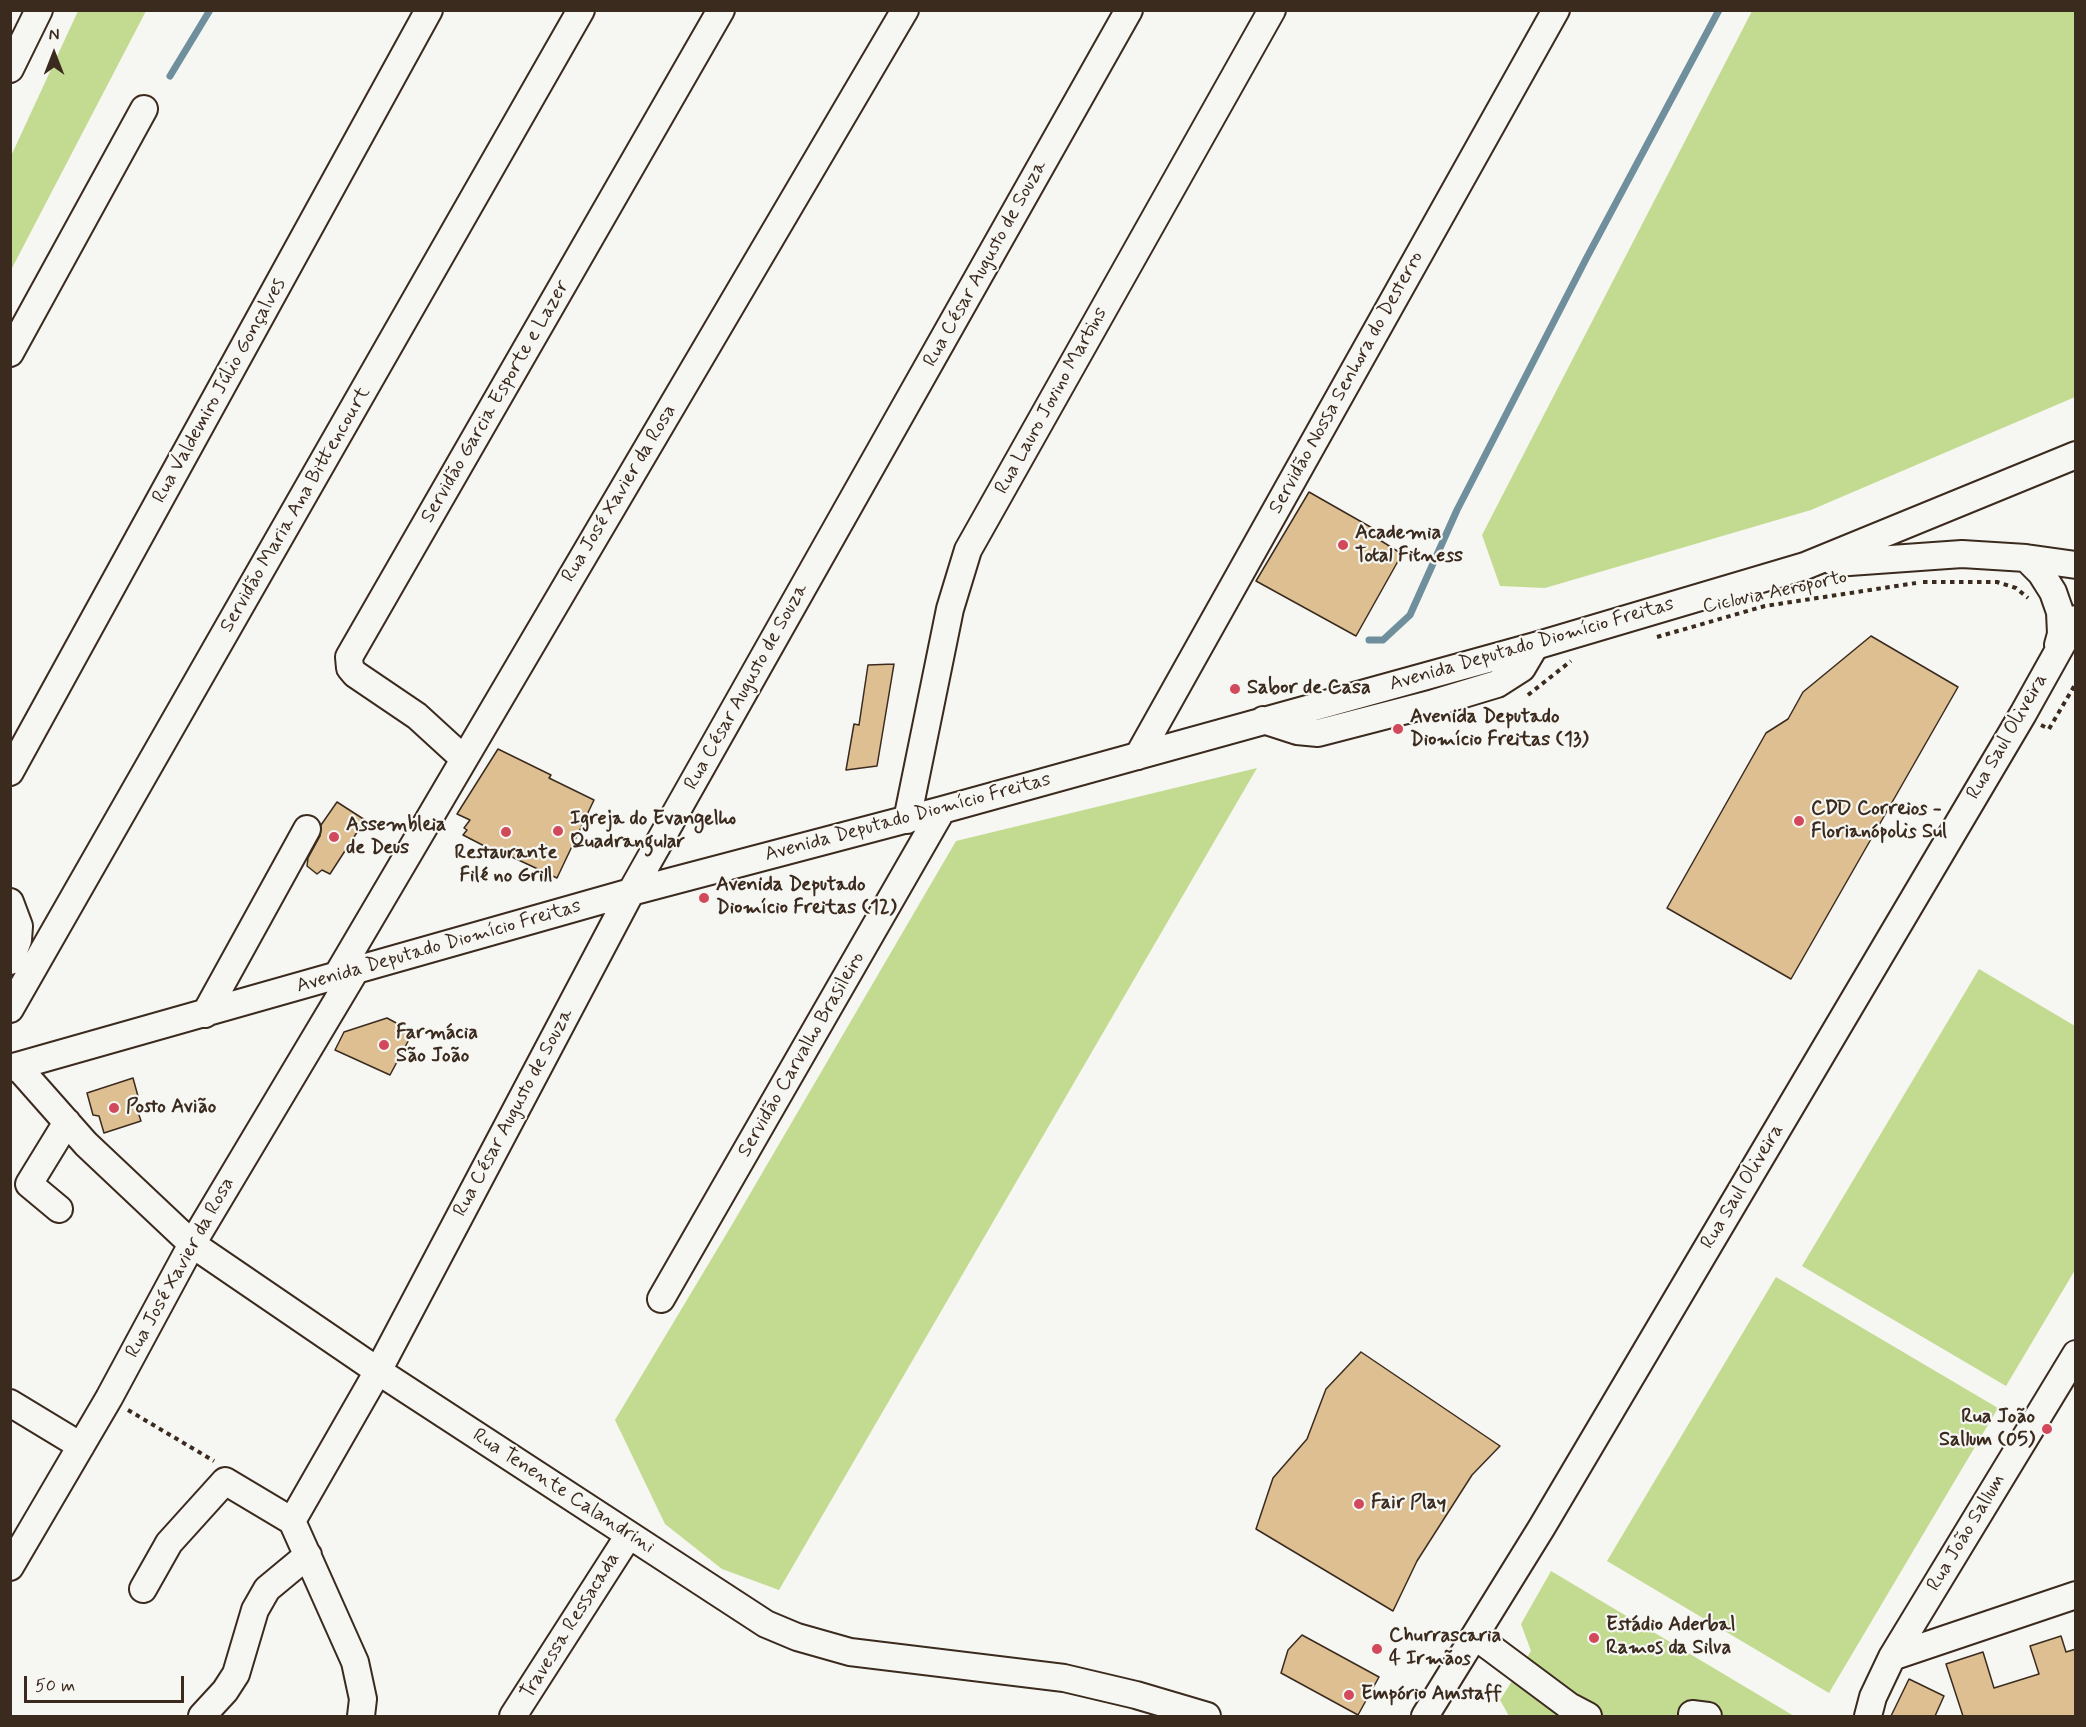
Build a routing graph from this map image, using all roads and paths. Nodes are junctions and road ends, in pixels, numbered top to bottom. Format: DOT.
graph roads {
  1 [pos="39,10"];
  2 [pos="429,10"];
  3 [pos="581,10"];
  4 [pos="721,10"];
  5 [pos="905,10"];
  6 [pos="1129,10"];
  7 [pos="1272,10"];
  8 [pos="1556,10"];
  9 [pos="10,69"];
  10 [pos="144,109"];
  11 [pos="10,353"];
  12 [pos="2076,455"];
  13 [pos="2026,558"];
  14 [pos="2076,565"];
  15 [pos="1805,566"];
  16 [pos="2031,601"];
  17 [pos="2076,620"];
  18 [pos="1651,638"];
  19 [pos="2056,655"];
  20 [pos="1582,658"];
  21 [pos="2076,682"];
  22 [pos="1526,696"];
  23 [pos="2049,729"];
  24 [pos="1137,756"];
  25 [pos="464,759"];
  26 [pos="10,772"];
  27 [pos="942,810"];
  28 [pos="907,820"];
  29 [pos="307,829"];
  30 [pos="631,892"];
  31 [pos="10,902"];
  32 [pos="47,944"];
  33 [pos="12,958"];
  34 [pos="345,974"];
  35 [pos="10,1009"];
  36 [pos="205,1014"];
  37 [pos="14,1067"];
  38 [pos="67,1122"];
  39 [pos="59,1209"];
  40 [pos="192,1244"];
  41 [pos="661,1299"];
  42 [pos="2076,1354"];
  43 [pos="378,1371"];
  44 [pos="109,1398"];
  45 [pos="10,1403"];
  46 [pos="81,1446"];
  47 [pos="225,1481"];
  48 [pos="292,1521"];
  49 [pos="628,1535"];
  50 [pos="309,1555"];
  51 [pos="10,1567"];
  52 [pos="143,1588"];
  53 [pos="2076,1595"];
  54 [pos="1475,1636"];
  55 [pos="1892,1657"];
  56 [pos="202,1716"];
  57 [pos="362,1716"];
  58 [pos="513,1716"];
  59 [pos="1207,1716"];
  60 [pos="1425,1716"];
  61 [pos="1588,1716"];
  62 [pos="1868,1716"];
  1 -- 9 [label="street"];
  2 -- 26 [label="street, Rua Valdemiro Júlio Gonçalves"];
  3 -- 32 [label="street, Servidão Maria Ana Bittencourt"];
  4 -- 25 [label="street, Servidão Garcia Esporte e Lazer"];
  5 -- 25 [label="street, Rua José Xavier da Rosa"];
  6 -- 30 [label="street, Rua César Augusto de Souza"];
  7 -- 28 [label="street, Rua Lauro Jovino Martins"];
  8 -- 24 [label="street, Servidão Nossa Senhora do Desterro"];
  10 -- 11 [label="street"];
  12 -- 15 [label="street, Avenida Deputado Diomício Freitas"];
  13 -- 14 [label="street, Avenida Deputado Diomício Freitas"];
  13 -- 15 [label="street, Avenida Deputado Diomício Freitas"];
  13 -- 19 [label="street, Rua Saul Oliveira"];
  15 -- 24 [label="street, Avenida Deputado Diomício Freitas"];
  16 -- 18 [label="path, Ciclovia Aeroporto"];
  17 -- 19 [label="street, Rua Saul Oliveira"];
  19 -- 54 [label="street, Rua Saul Oliveira"];
  20 -- 22 [label="path"];
  21 -- 23 [label="path"];
  24 -- 27 [label="street, Avenida Deputado Diomício Freitas"];
  25 -- 34 [label="street, Rua José Xavier da Rosa"];
  27 -- 28 [label="street, Avenida Deputado Diomício Freitas"];
  27 -- 41 [label="street, Servidão Carvalho Brasileiro"];
  28 -- 30 [label="street, Avenida Deputado Diomício Freitas"];
  29 -- 36 [label="street"];
  30 -- 34 [label="street, Avenida Deputado Diomício Freitas"];
  30 -- 43 [label="street, Rua César Augusto de Souza"];
  31 -- 33 [label="street"];
  32 -- 33 [label="street"];
  32 -- 35 [label="street, Servidão Maria Ana Bittencourt"];
  34 -- 36 [label="street, Avenida Deputado Diomício Freitas"];
  34 -- 40 [label="street, Rua José Xavier da Rosa"];
  36 -- 37 [label="street, Avenida Deputado Diomício Freitas"];
  37 -- 38 [label="street, Rua Tenente Calandrini"];
  38 -- 39 [label="street"];
  38 -- 40 [label="street, Rua Tenente Calandrini"];
  40 -- 43 [label="street, Rua Tenente Calandrini"];
  40 -- 44 [label="street, Rua José Xavier da Rosa"];
  42 -- 55 [label="street, Rua João Sallum"];
  43 -- 48 [label="street, Rua César Augusto de Souza"];
  43 -- 49 [label="street, Rua Tenente Calandrini"];
  44 -- 46 [label="street, Rua José Xavier da Rosa"];
  44 -- 47 [label="path"];
  45 -- 46 [label="street"];
  46 -- 51 [label="street, Rua José Xavier da Rosa"];
  47 -- 48 [label="street"];
  47 -- 52 [label="street"];
  48 -- 50 [label="street"];
  49 -- 58 [label="street, Travessa Ressacada"];
  49 -- 59 [label="street, Rua Tenente Calandrini"];
  50 -- 56 [label="street"];
  50 -- 57 [label="street"];
  53 -- 55 [label="street"];
  54 -- 60 [label="street, Rua Saul Oliveira"];
  54 -- 61 [label="street"];
  55 -- 62 [label="street, Rua João Sallum"];
}
